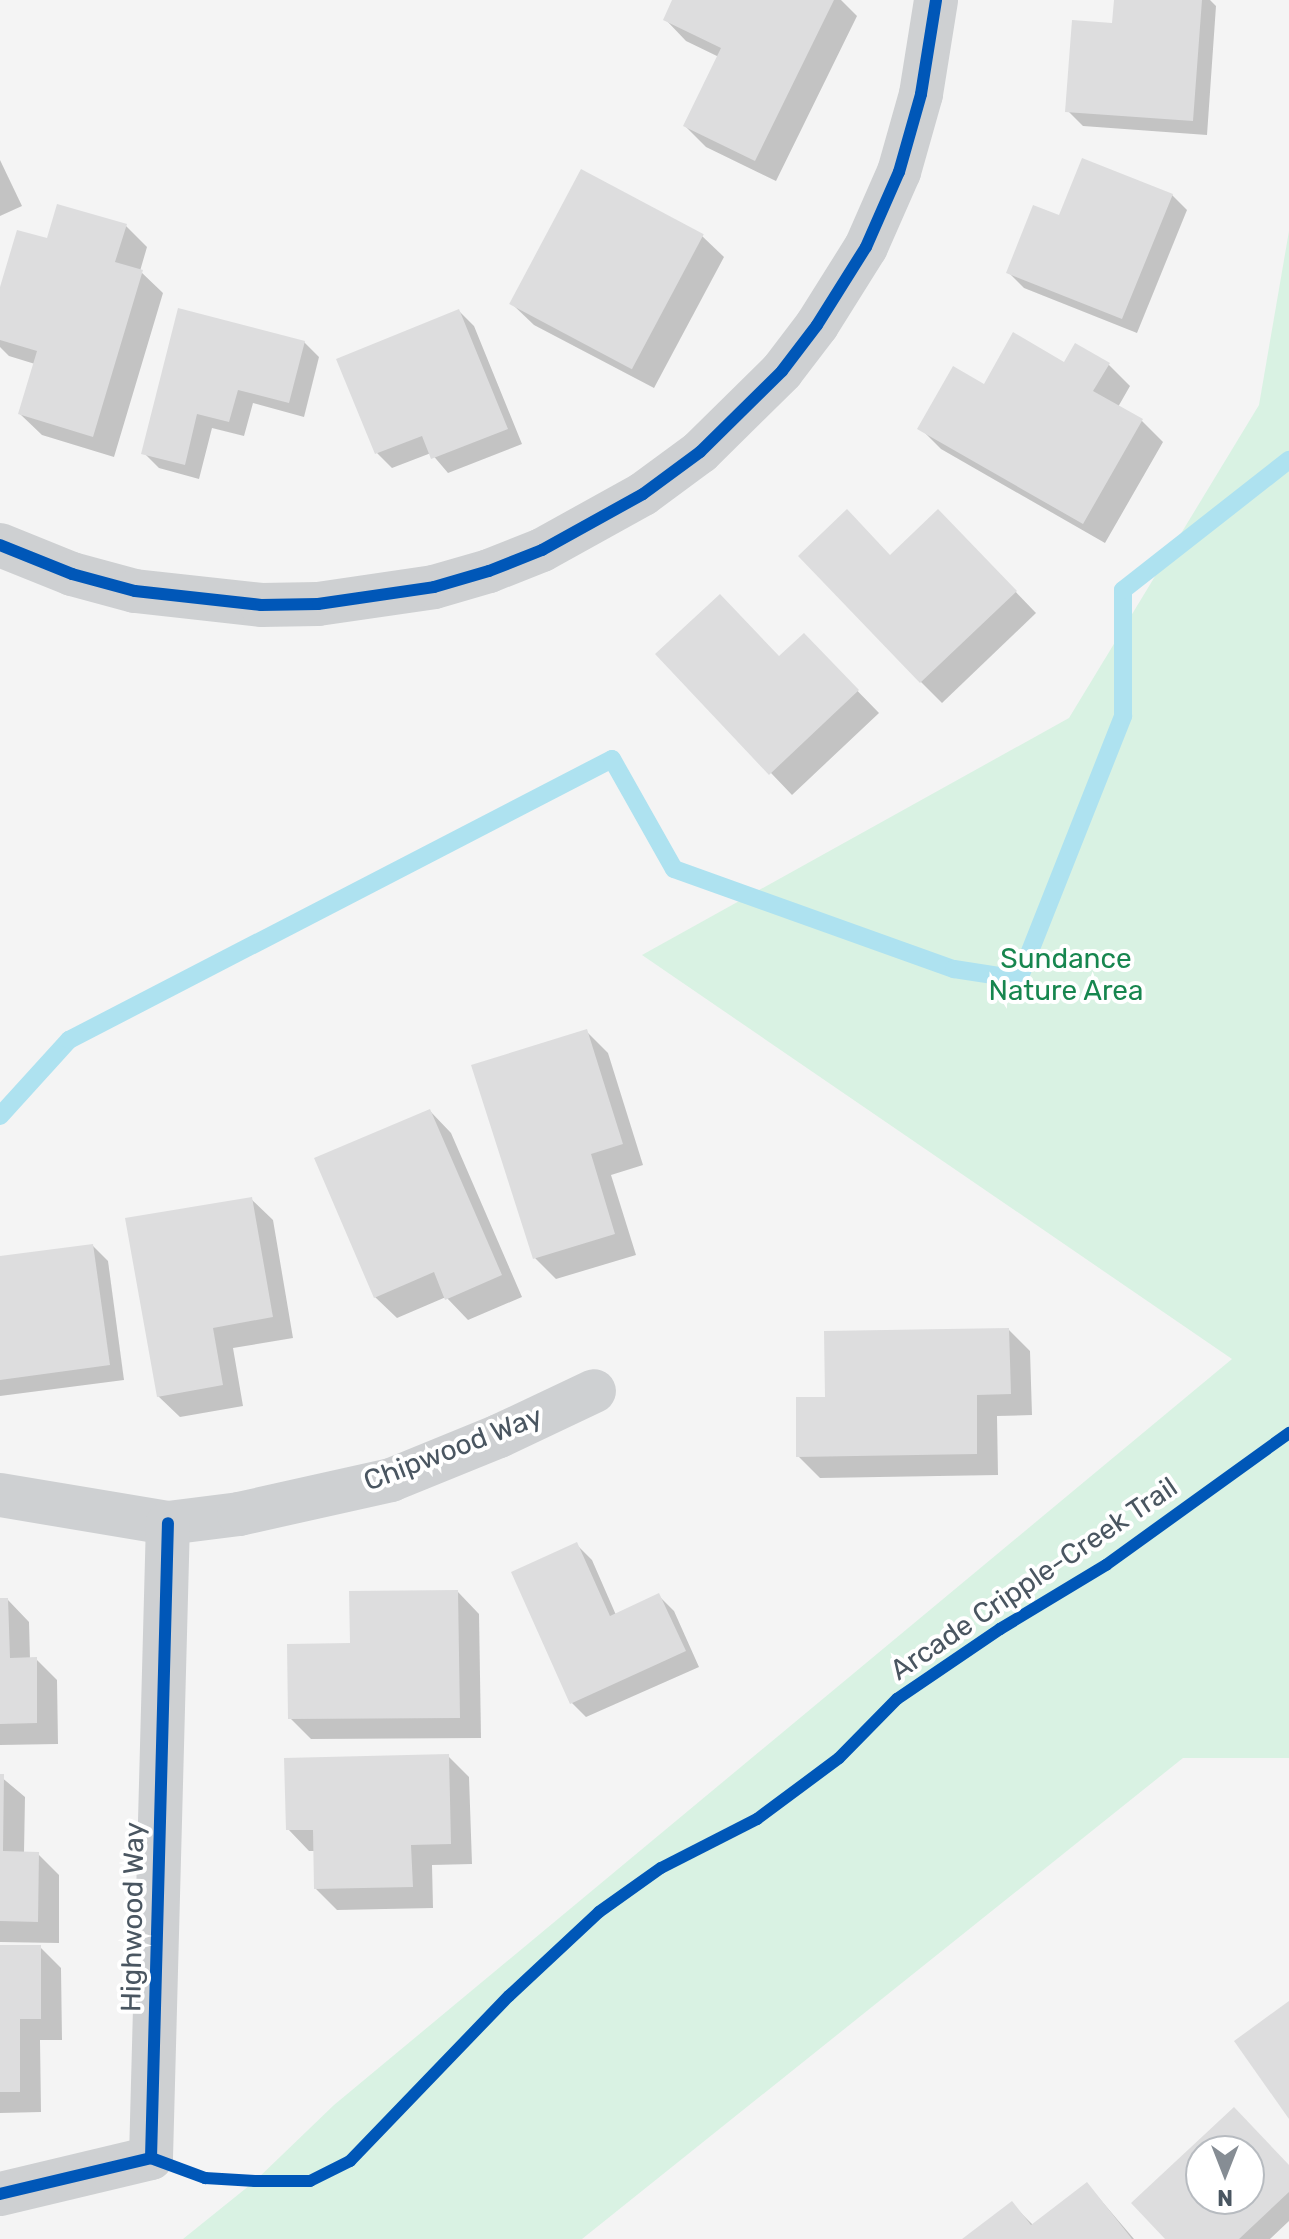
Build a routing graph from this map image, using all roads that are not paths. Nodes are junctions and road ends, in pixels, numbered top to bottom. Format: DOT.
graph roads {
  1 [pos="936,0"];
  2 [pos="0,545"];
  3 [pos="594,1391"];
  4 [pos="0,1495"];
  5 [pos="168,1523"];
  6 [pos="0,2194"];
  1 -- 2 [label="street"];
  3 -- 5 [label="street, Chipwood Way"];
  4 -- 5 [label="street"];
  5 -- 6 [label="street, Highwood Way"];
}
